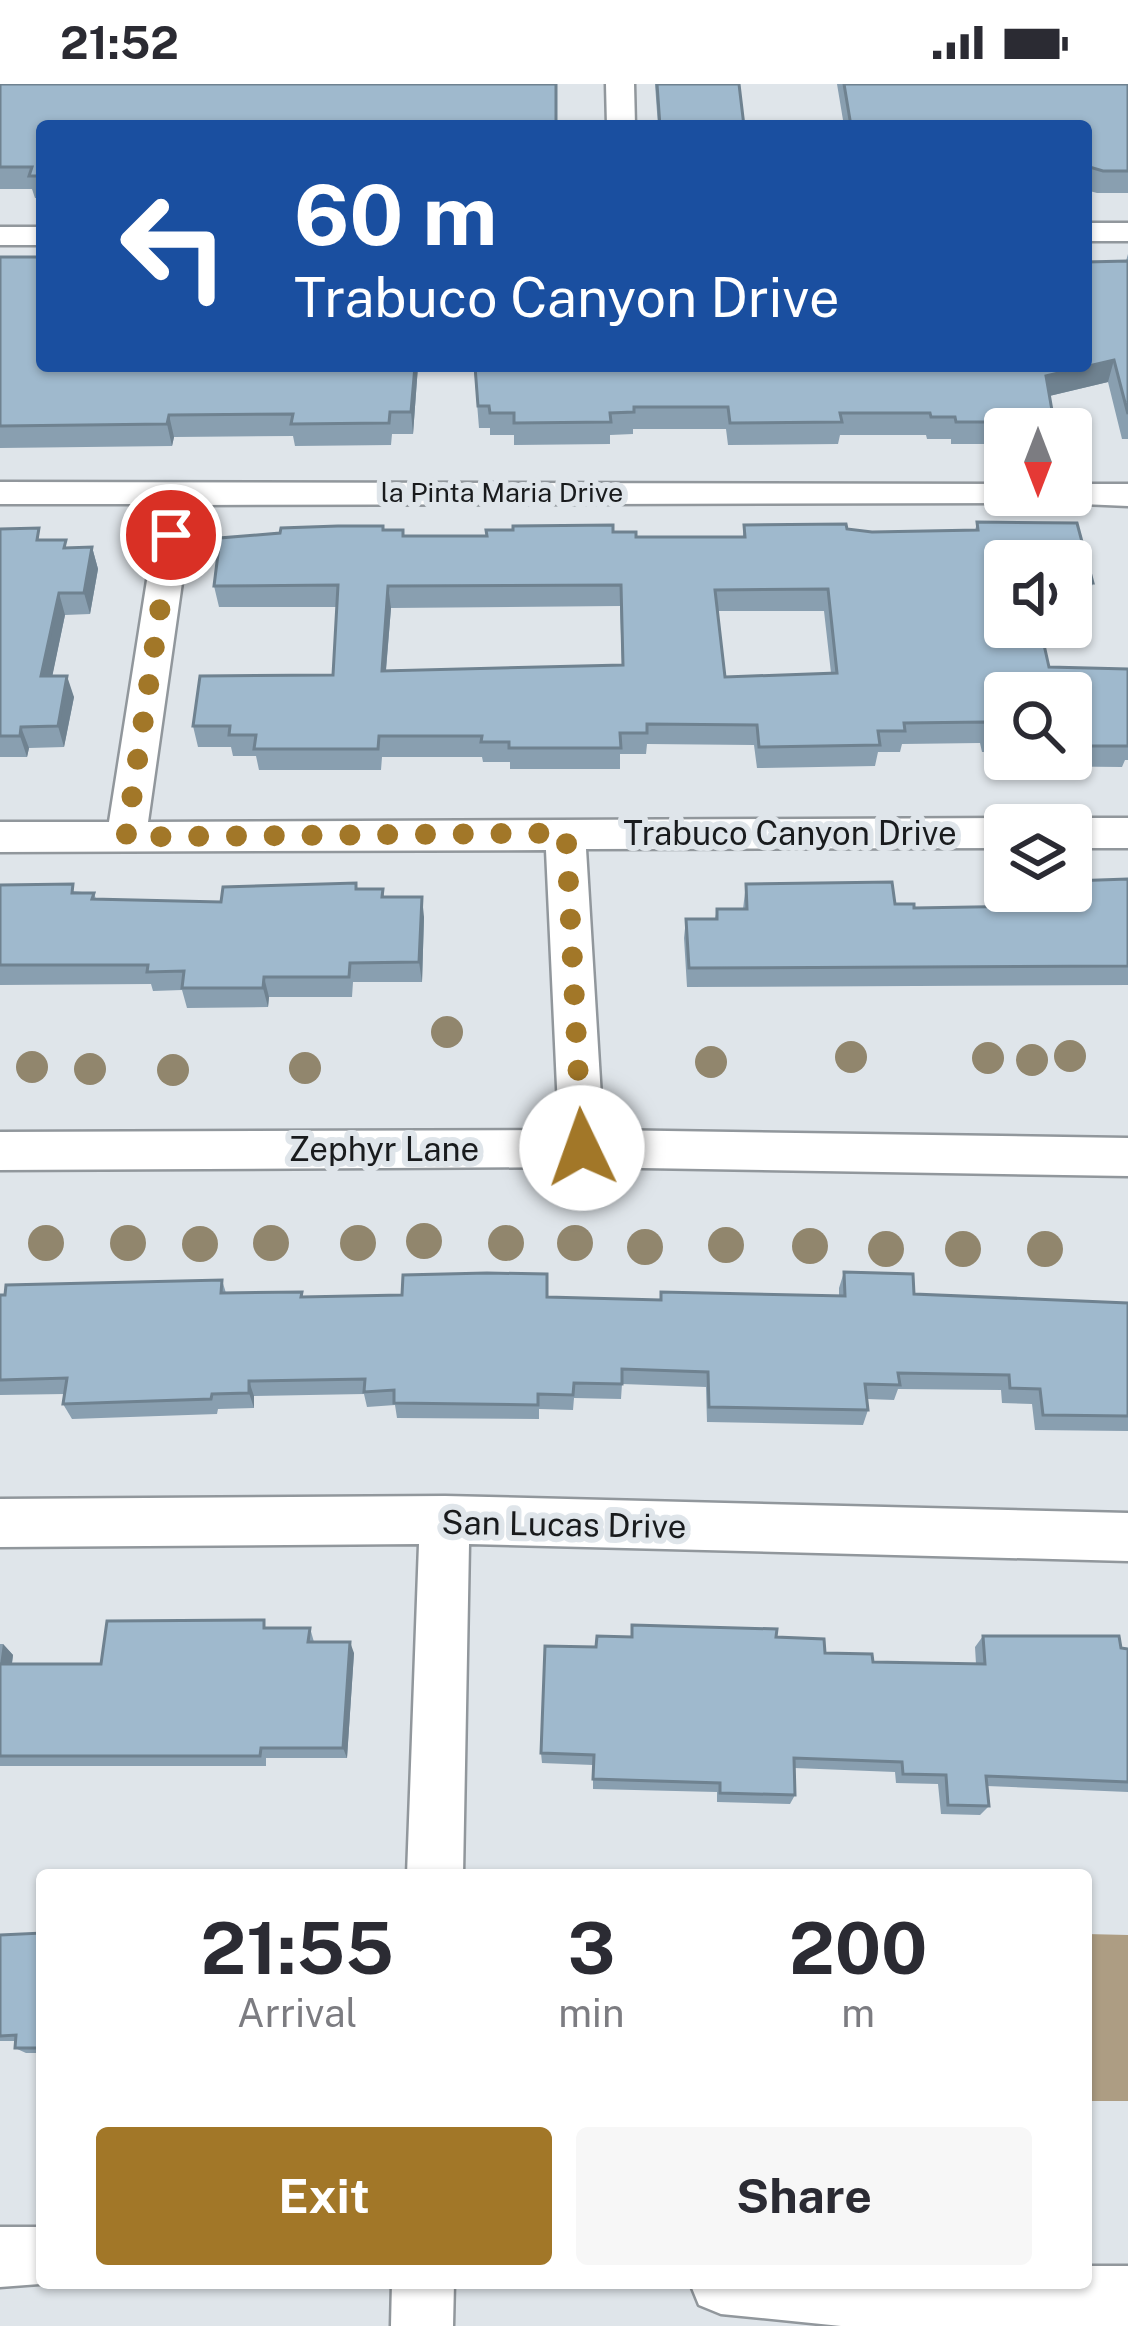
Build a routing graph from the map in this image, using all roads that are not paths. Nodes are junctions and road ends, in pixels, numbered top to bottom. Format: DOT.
graph roads {
  1 [pos="620,84"];
  2 [pos="622,120"];
  3 [pos="1092,232"];
  4 [pos="1128,232"];
  5 [pos="0,236"];
  6 [pos="36,236"];
  7 [pos="178,492"];
  8 [pos="0,493"];
  9 [pos="984,495"];
  10 [pos="1092,495"];
  11 [pos="1128,495"];
  12 [pos="566,833"];
  13 [pos="984,833"];
  14 [pos="1092,833"];
  15 [pos="1128,833"];
  16 [pos="0,837"];
  17 [pos="126,837"];
  18 [pos="582,1148"];
  19 [pos="0,1151"];
  20 [pos="1128,1157"];
  21 [pos="445,1520"];
  22 [pos="0,1523"];
  23 [pos="1128,1538"];
  24 [pos="435,1869"];
  25 [pos="0,2257"];
  26 [pos="36,2257"];
  27 [pos="423,2289"];
  28 [pos="780,2289"];
  29 [pos="1128,2297"];
  30 [pos="422,2326"];
  1 -- 2 [label="street"];
  3 -- 4 [label="street"];
  5 -- 6 [label="street"];
  7 -- 8 [label="street, la Pinta Maria Drive"];
  7 -- 9 [label="street, la Pinta Maria Drive"];
  7 -- 17 [label="street"];
  10 -- 11 [label="street"];
  12 -- 13 [label="street, Trabuco Canyon Drive"];
  12 -- 17 [label="street, Trabuco Canyon Drive"];
  12 -- 18 [label="street"];
  14 -- 15 [label="street"];
  16 -- 17 [label="street, Trabuco Canyon Drive"];
  18 -- 19 [label="street, Zephyr Lane"];
  18 -- 20 [label="street, Zephyr Lane"];
  21 -- 22 [label="street, San Lucas Drive"];
  21 -- 23 [label="street, San Lucas Drive"];
  21 -- 24 [label="street"];
  25 -- 26 [label="street"];
  27 -- 30 [label="street"];
  28 -- 29 [label="street"];
}
